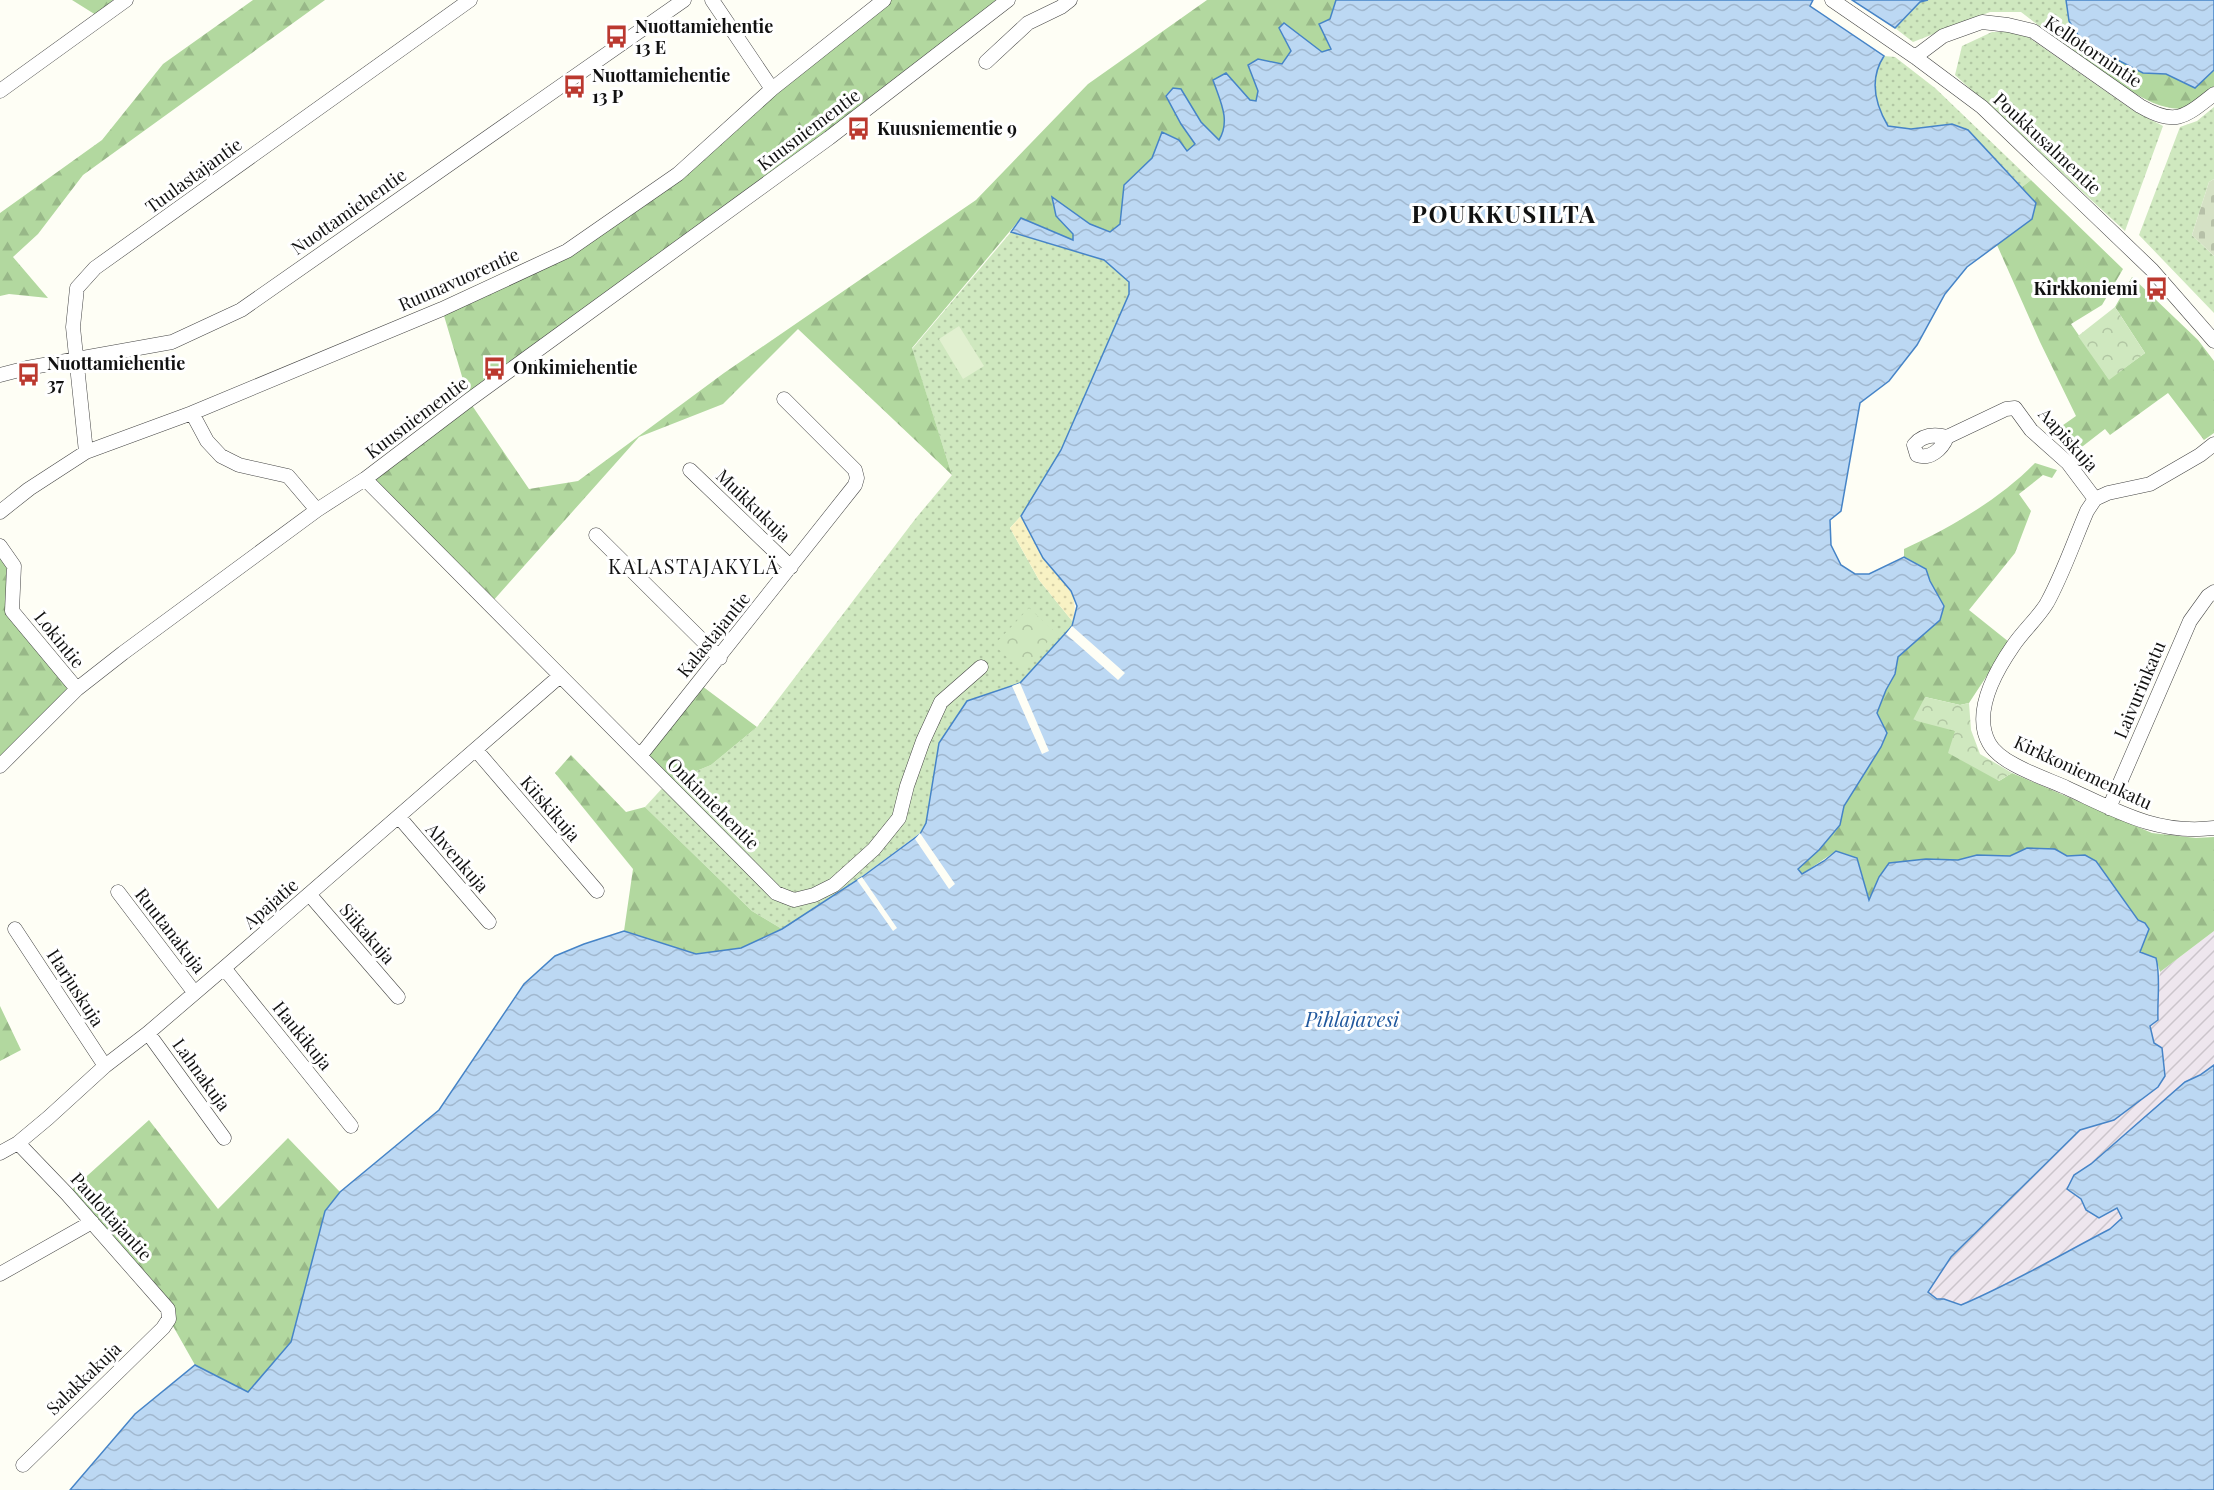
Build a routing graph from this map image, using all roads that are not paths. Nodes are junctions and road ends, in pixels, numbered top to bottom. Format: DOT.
graph roads {
  1 [pos="126,0"];
  2 [pos="470,0"];
  3 [pos="684,0"];
  4 [pos="712,0"];
  5 [pos="884,0"];
  6 [pos="1008,0"];
  7 [pos="1071,0"];
  8 [pos="1832,0"];
  9 [pos="1915,57"];
  10 [pos="986,62"];
  11 [pos="772,89"];
  12 [pos="0,91"];
  13 [pos="2214,94"];
  14 [pos="2214,341"];
  15 [pos="75,359"];
  16 [pos="0,375"];
  17 [pos="784,399"];
  18 [pos="192,413"];
  19 [pos="1947,437"];
  20 [pos="2214,444"];
  21 [pos="87,452"];
  22 [pos="690,470"];
  23 [pos="365,479"];
  24 [pos="2095,499"];
  25 [pos="317,510"];
  26 [pos="0,512"];
  27 [pos="596,535"];
  28 [pos="0,546"];
  29 [pos="791,567"];
  30 [pos="2214,592"];
  31 [pos="720,658"];
  32 [pos="981,667"];
  33 [pos="560,676"];
  34 [pos="77,689"];
  35 [pos="476,750"];
  36 [pos="640,756"];
  37 [pos="0,766"];
  38 [pos="2109,808"];
  39 [pos="399,817"];
  40 [pos="2214,828"];
  41 [pos="597,891"];
  42 [pos="118,892"];
  43 [pos="309,894"];
  44 [pos="489,922"];
  45 [pos="15,929"];
  46 [pos="224,968"];
  47 [pos="194,992"];
  48 [pos="398,997"];
  49 [pos="148,1033"];
  50 [pos="105,1066"];
  51 [pos="351,1126"];
  52 [pos="224,1138"];
  53 [pos="18,1143"];
  54 [pos="0,1153"];
  55 [pos="92,1222"];
  56 [pos="0,1274"];
  57 [pos="169,1319"];
  58 [pos="23,1465"];
  1 -- 12 [label="street"];
  2 -- 15 [label="street, Tuulastajantie"];
  3 -- 15 [label="street, Nuottamiehentie"];
  4 -- 11 [label="street"];
  5 -- 11 [label="street, Ruunavuorentie"];
  6 -- 23 [label="street, Kuusniementie"];
  7 -- 10 [label="street"];
  8 -- 9 [label="street, Poukkusalmentie"];
  9 -- 13 [label="street, Kellotornintie"];
  9 -- 14 [label="street, Poukkusalmentie"];
  11 -- 18 [label="street, Ruunavuorentie"];
  15 -- 16 [label="street, Nuottamiehentie"];
  15 -- 21 [label="street, Tuulastajantie"];
  17 -- 29 [label="street, Kalastajantie"];
  18 -- 21 [label="street, Ruunavuorentie"];
  18 -- 25 [label="street"];
  19 -- 24 [label="street, Aapiskuja"];
  20 -- 24 [label="street"];
  21 -- 26 [label="street, Ruunavuorentie"];
  22 -- 29 [label="street, Muikkukuja"];
  23 -- 25 [label="street, Kuusniementie"];
  23 -- 33 [label="street, Onkimiehentie"];
  24 -- 38 [label="street, Kirkkoniemenkatu"];
  25 -- 34 [label="street, Kuusniementie"];
  27 -- 31 [label="street"];
  28 -- 34 [label="street, Lokintie"];
  29 -- 31 [label="street, Kalastajantie"];
  30 -- 38 [label="street, Laivurinkatu"];
  31 -- 36 [label="street, Kalastajantie"];
  32 -- 36 [label="street, Onkimiehentie"];
  33 -- 35 [label="street, Apajatie"];
  33 -- 36 [label="street, Onkimiehentie"];
  34 -- 37 [label="street, Kuusniementie"];
  35 -- 39 [label="street, Apajatie"];
  35 -- 41 [label="street, Kiiskikuja"];
  38 -- 40 [label="street, Kirkkoniemenkatu"];
  39 -- 43 [label="street, Apajatie"];
  39 -- 44 [label="street, Ahvenkuja"];
  42 -- 47 [label="street, Ruutanakuja"];
  43 -- 46 [label="street, Apajatie"];
  43 -- 48 [label="street, Siikakuja"];
  45 -- 50 [label="street, Harjuskuja"];
  46 -- 47 [label="street, Apajatie"];
  46 -- 51 [label="street, Haukikuja"];
  47 -- 49 [label="street, Apajatie"];
  49 -- 50 [label="street, Apajatie"];
  49 -- 52 [label="street, Lahnakuja"];
  50 -- 53 [label="street, Apajatie"];
  53 -- 54 [label="street, Apajatie"];
  53 -- 55 [label="street, Paulottajantie"];
  55 -- 56 [label="street"];
  55 -- 57 [label="street, Paulottajantie"];
  57 -- 58 [label="street, Salakkakuja"];
}
